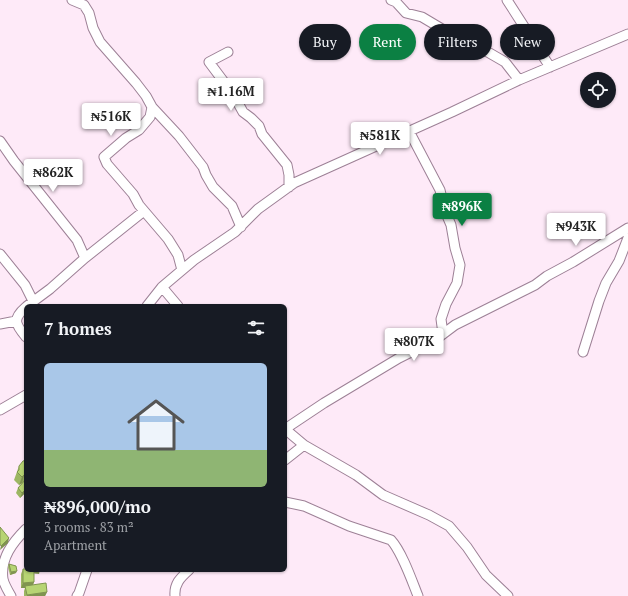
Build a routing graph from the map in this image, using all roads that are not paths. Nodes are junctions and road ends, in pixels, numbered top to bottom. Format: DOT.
graph roads {
  1 [pos="72,0"];
  2 [pos="391,0"];
  3 [pos="507,0"];
  4 [pos="628,34"];
  5 [pos="228,52"];
  6 [pos="550,67"];
  7 [pos="519,80"];
  8 [pos="152,108"];
  9 [pos="409,131"];
  10 [pos="0,141"];
  11 [pos="289,187"];
  12 [pos="144,211"];
  13 [pos="241,227"];
  14 [pos="628,228"];
  15 [pos="628,238"];
  16 [pos="0,254"];
  17 [pos="85,258"];
  18 [pos="182,270"];
  19 [pos="162,286"];
  20 [pos="29,304"];
  21 [pos="30,304"];
  22 [pos="148,304"];
  23 [pos="176,304"];
  24 [pos="24,309"];
  25 [pos="16,321"];
  26 [pos="0,324"];
  27 [pos="443,334"];
  28 [pos="24,335"];
  29 [pos="583,352"];
  30 [pos="24,396"];
  31 [pos="0,410"];
  32 [pos="287,428"];
  33 [pos="287,431"];
  34 [pos="304,445"];
  35 [pos="287,458"];
  36 [pos="287,502"];
  37 [pos="24,531"];
  38 [pos="86,572"];
  39 [pos="187,572"];
  40 [pos="11,596"];
  41 [pos="77,596"];
  42 [pos="175,596"];
  43 [pos="418,596"];
  44 [pos="508,596"];
  1 -- 8 [label="street"];
  2 -- 7 [label="street"];
  3 -- 6 [label="street"];
  4 -- 6 [label="street"];
  5 -- 11 [label="street"];
  6 -- 7 [label="street"];
  7 -- 9 [label="street"];
  8 -- 12 [label="street"];
  8 -- 13 [label="street"];
  9 -- 11 [label="street"];
  9 -- 27 [label="street"];
  10 -- 17 [label="street"];
  11 -- 13 [label="street"];
  12 -- 17 [label="street"];
  12 -- 18 [label="street"];
  13 -- 18 [label="street"];
  14 -- 27 [label="street"];
  15 -- 29 [label="street"];
  16 -- 20 [label="street"];
  17 -- 21 [label="street"];
  18 -- 19 [label="street"];
  19 -- 22 [label="street"];
  19 -- 23 [label="street"];
  24 -- 25 [label="street"];
  25 -- 26 [label="street"];
  25 -- 28 [label="street"];
  27 -- 32 [label="street"];
  30 -- 31 [label="street"];
  33 -- 34 [label="street"];
  34 -- 35 [label="street"];
  34 -- 44 [label="street"];
  36 -- 43 [label="street"];
  37 -- 40 [label="street"];
  38 -- 41 [label="street"];
  39 -- 42 [label="street"];
}
